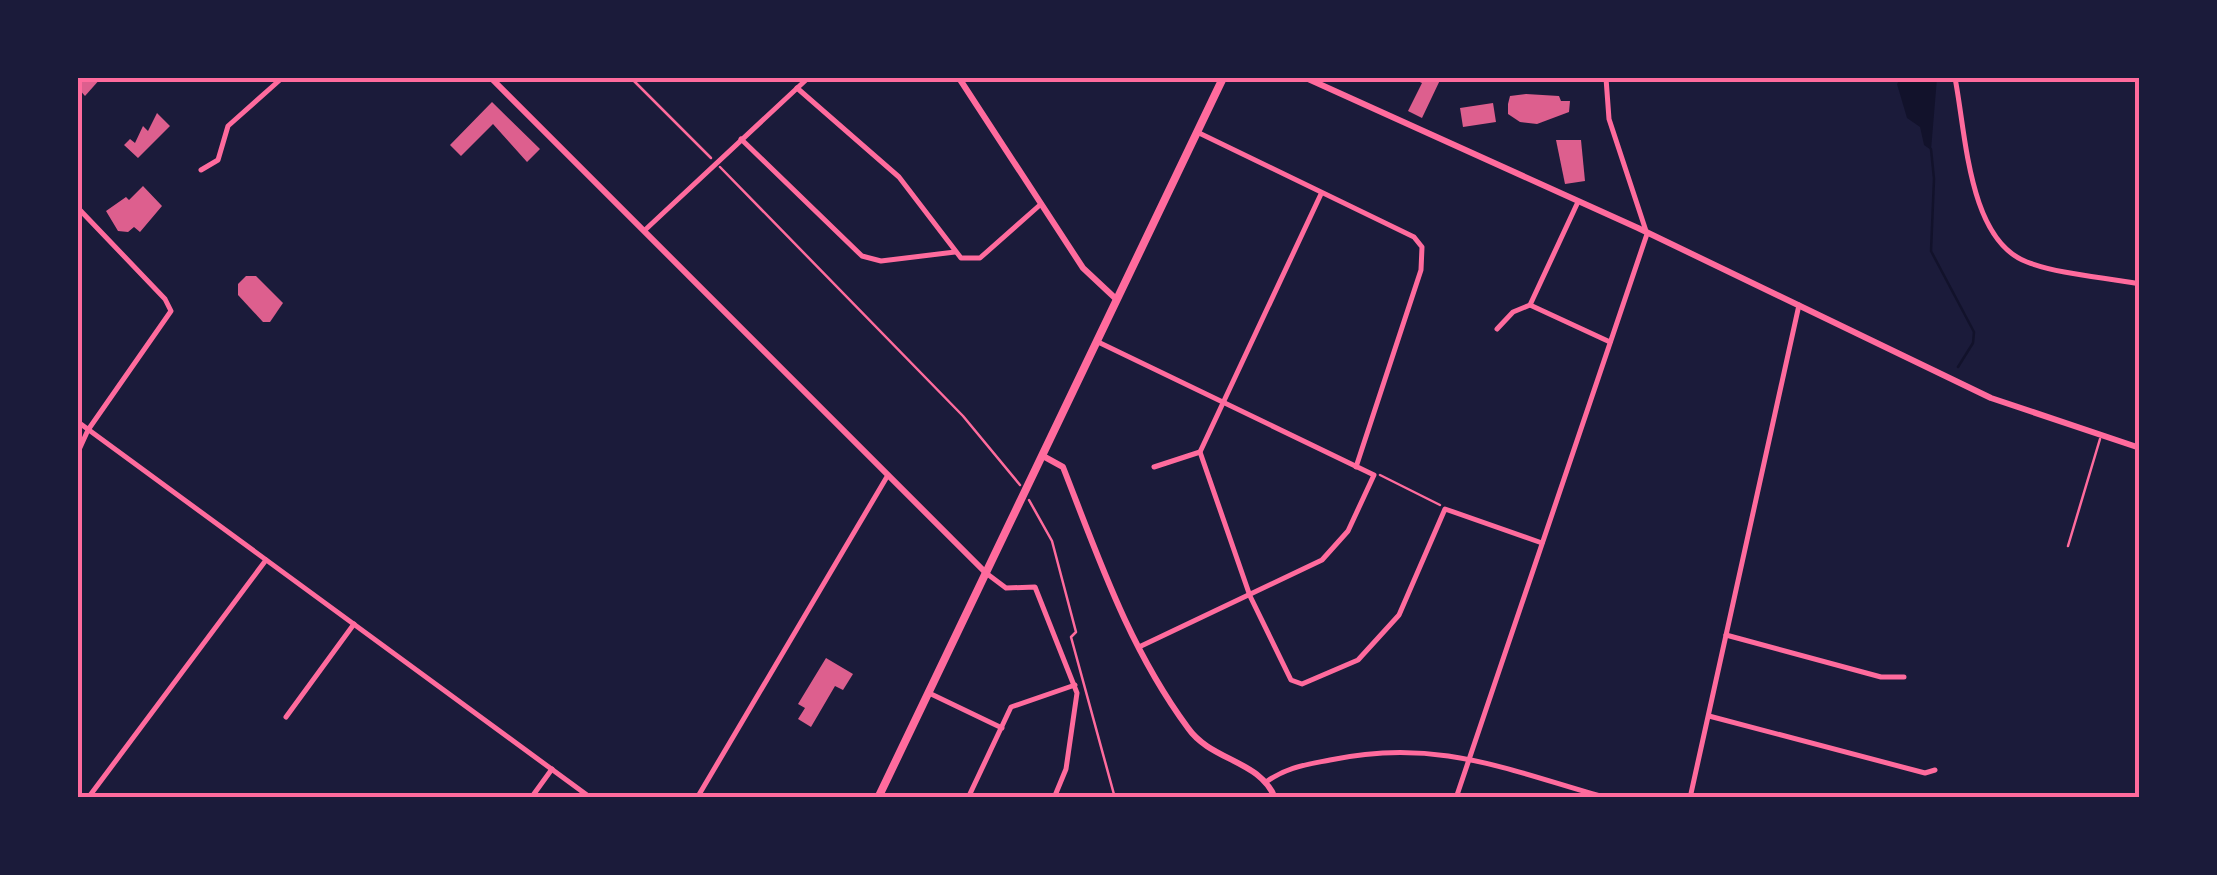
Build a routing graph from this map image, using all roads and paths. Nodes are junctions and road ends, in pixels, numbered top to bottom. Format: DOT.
graph roads {
  1 [pos="282,78"];
  2 [pos="492,78"];
  3 [pos="631,78"];
  4 [pos="808,78"];
  5 [pos="958,78"];
  6 [pos="1223,78"];
  7 [pos="1306,78"];
  8 [pos="1606,78"];
  9 [pos="1955,78"];
  10 [pos="1316,80"];
  11 [pos="797,88"];
  12 [pos="1196,132"];
  13 [pos="741,140"];
  14 [pos="201,170"];
  15 [pos="1321,194"];
  16 [pos="1041,204"];
  17 [pos="1577,204"];
  18 [pos="78,208"];
  19 [pos="645,230"];
  20 [pos="1648,234"];
  21 [pos="955,252"];
  22 [pos="2140,284"];
  23 [pos="1115,298"];
  24 [pos="1530,305"];
  25 [pos="1799,305"];
  26 [pos="1497,329"];
  27 [pos="1096,340"];
  28 [pos="1610,342"];
  29 [pos="1220,402"];
  30 [pos="78,422"];
  31 [pos="88,430"];
  32 [pos="2100,437"];
  33 [pos="2140,448"];
  34 [pos="78,452"];
  35 [pos="1200,452"];
  36 [pos="1044,456"];
  37 [pos="1154,467"];
  38 [pos="1356,467"];
  39 [pos="888,475"];
  40 [pos="1374,475"];
  41 [pos="1445,509"];
  42 [pos="1542,543"];
  43 [pos="2068,546"];
  44 [pos="266,560"];
  45 [pos="986,574"];
  46 [pos="1250,596"];
  47 [pos="354,624"];
  48 [pos="1726,635"];
  49 [pos="1136,648"];
  50 [pos="1904,677"];
  51 [pos="1075,685"];
  52 [pos="929,693"];
  53 [pos="1709,716"];
  54 [pos="286,717"];
  55 [pos="1002,728"];
  56 [pos="1466,759"];
  57 [pos="552,769"];
  58 [pos="1935,770"];
  59 [pos="1266,782"];
  60 [pos="88,798"];
  61 [pos="531,798"];
  62 [pos="591,798"];
  63 [pos="697,798"];
  64 [pos="878,798"];
  65 [pos="968,798"];
  66 [pos="1054,798"];
  67 [pos="1115,798"];
  68 [pos="1275,798"];
  69 [pos="1456,798"];
  70 [pos="1607,798"];
  71 [pos="1690,798"];
  1 -- 14 [label="street"];
  2 -- 19 [label="street"];
  3 -- 67 [label="path"];
  4 -- 11 [label="street"];
  5 -- 16 [label="street"];
  6 -- 12 [label="main road"];
  7 -- 10 [label="street"];
  8 -- 20 [label="street"];
  9 -- 22 [label="street"];
  10 -- 17 [label="street"];
  11 -- 13 [label="street"];
  11 -- 21 [label="street"];
  12 -- 15 [label="street"];
  12 -- 23 [label="main road"];
  13 -- 19 [label="street"];
  13 -- 21 [label="street"];
  15 -- 29 [label="street"];
  15 -- 38 [label="street"];
  16 -- 21 [label="street"];
  16 -- 23 [label="street"];
  17 -- 20 [label="street"];
  17 -- 24 [label="street"];
  18 -- 31 [label="street"];
  19 -- 39 [label="street"];
  20 -- 25 [label="street"];
  20 -- 28 [label="street"];
  23 -- 27 [label="main road"];
  24 -- 26 [label="street"];
  24 -- 28 [label="street"];
  25 -- 32 [label="street"];
  25 -- 48 [label="street"];
  27 -- 29 [label="street"];
  27 -- 36 [label="main road"];
  28 -- 42 [label="street"];
  29 -- 35 [label="street"];
  29 -- 38 [label="street"];
  30 -- 31 [label="street"];
  31 -- 34 [label="street"];
  31 -- 44 [label="street"];
  32 -- 33 [label="street"];
  32 -- 43 [label="lane"];
  35 -- 37 [label="street"];
  35 -- 46 [label="street"];
  36 -- 45 [label="main road"];
  36 -- 49 [label="street"];
  38 -- 40 [label="street"];
  39 -- 45 [label="street"];
  39 -- 63 [label="street"];
  40 -- 41 [label="path"];
  40 -- 46 [label="street"];
  41 -- 42 [label="street"];
  41 -- 46 [label="street"];
  42 -- 56 [label="street"];
  44 -- 47 [label="street"];
  44 -- 60 [label="street"];
  45 -- 51 [label="street"];
  45 -- 52 [label="main road"];
  46 -- 49 [label="street"];
  47 -- 54 [label="street"];
  47 -- 57 [label="street"];
  48 -- 50 [label="street"];
  48 -- 53 [label="street"];
  49 -- 59 [label="street"];
  51 -- 55 [label="street"];
  51 -- 66 [label="street"];
  52 -- 55 [label="street"];
  52 -- 64 [label="main road"];
  53 -- 58 [label="street"];
  53 -- 71 [label="street"];
  55 -- 65 [label="street"];
  56 -- 59 [label="street"];
  56 -- 69 [label="street"];
  56 -- 70 [label="street"];
  57 -- 61 [label="street"];
  57 -- 62 [label="street"];
  59 -- 68 [label="street"];
}
